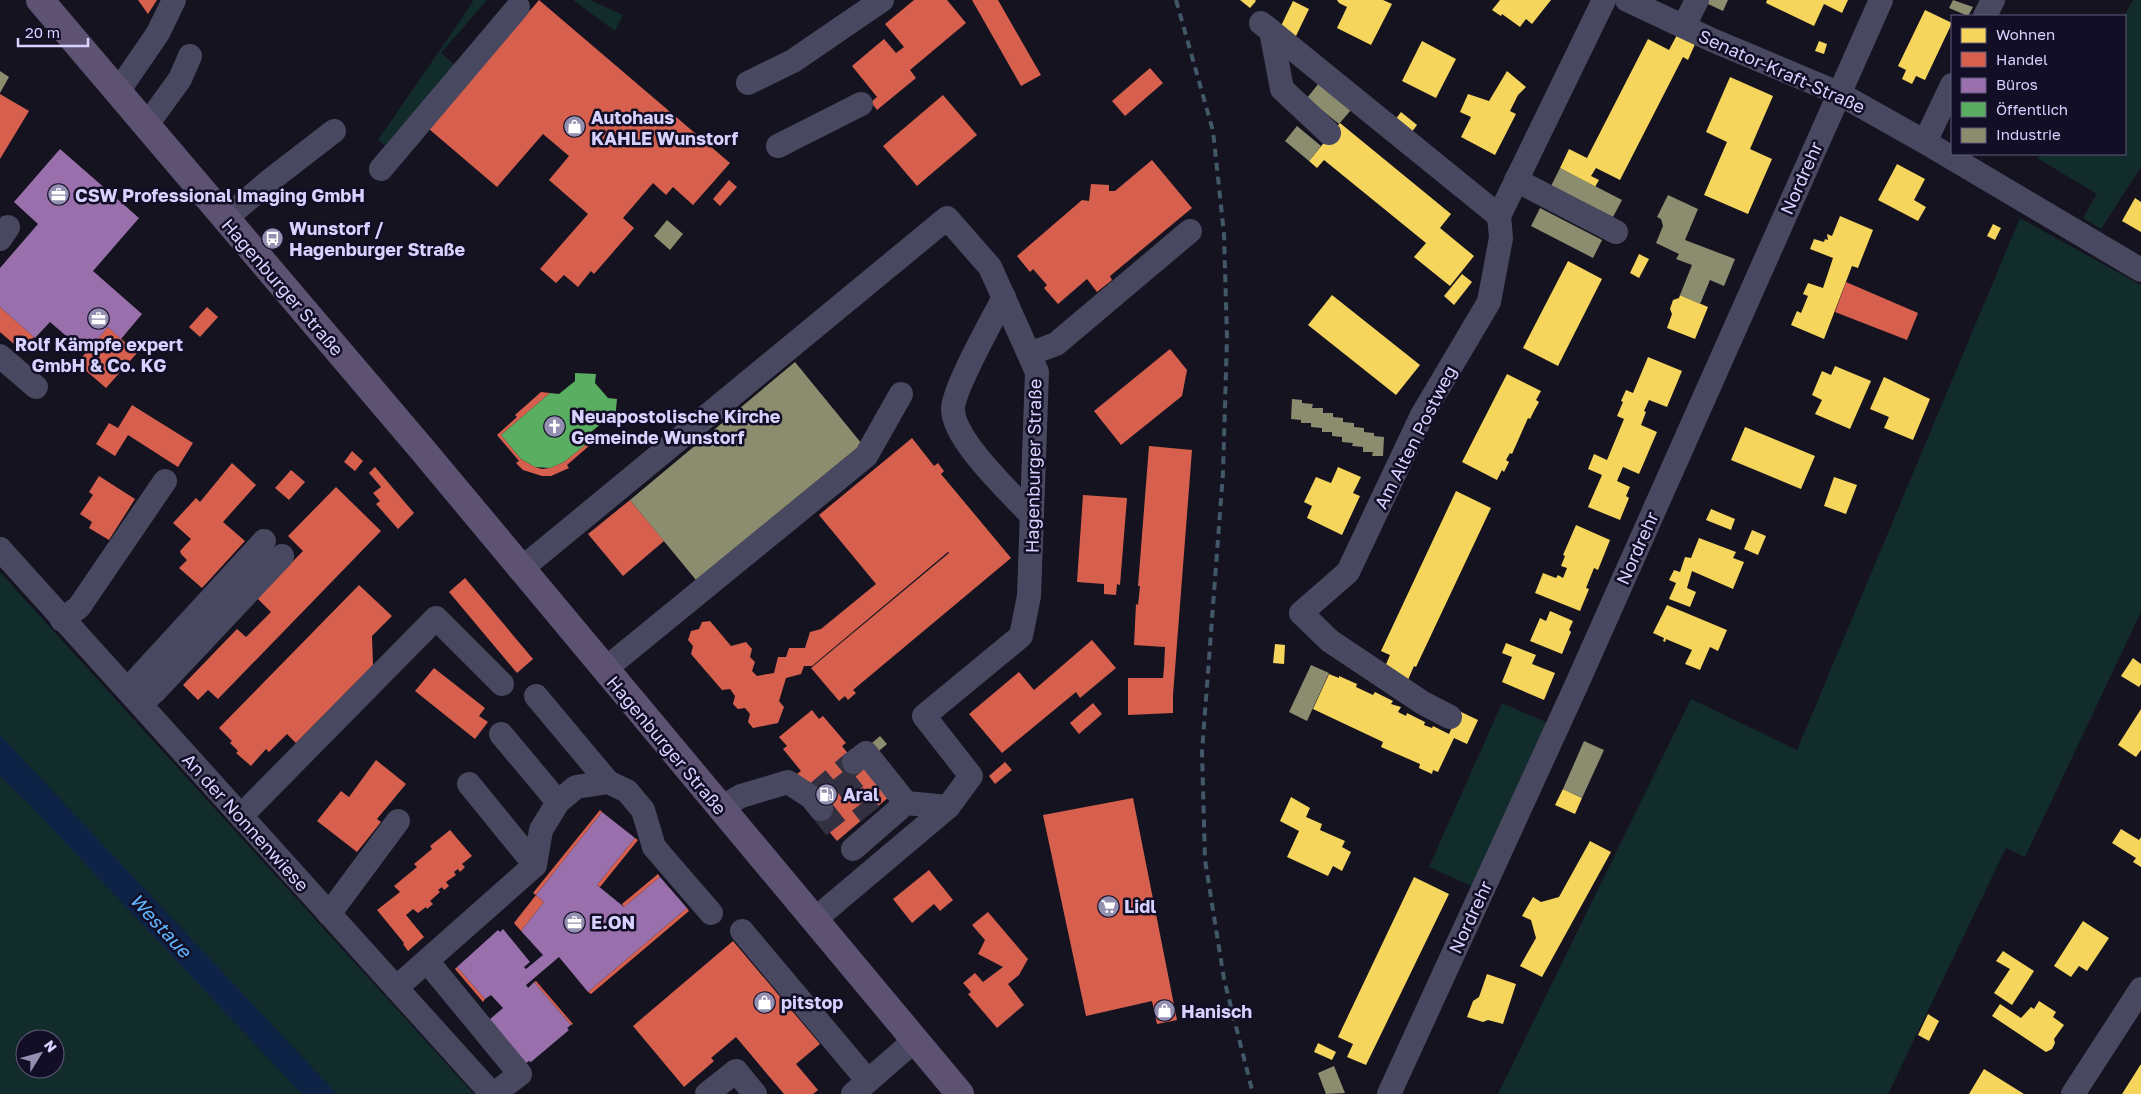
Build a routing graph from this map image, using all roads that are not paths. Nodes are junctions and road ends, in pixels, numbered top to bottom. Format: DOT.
graph roads {
  1 [pos="174,0"];
  2 [pos="882,0"];
  3 [pos="1604,0"];
  4 [pos="1627,0"];
  5 [pos="1697,0"];
  6 [pos="1881,0"];
  7 [pos="1993,0"];
  8 [pos="44,2"];
  9 [pos="518,7"];
  10 [pos="1986,15"];
  11 [pos="1684,26"];
  12 [pos="190,56"];
  13 [pos="748,83"];
  14 [pos="1951,87"];
  15 [pos="117,93"];
  16 [pos="1838,93"];
  17 [pos="861,104"];
  18 [pos="146,126"];
  19 [pos="334,131"];
  20 [pos="1329,133"];
  21 [pos="1926,142"];
  22 [pos="778,146"];
  23 [pos="380,168"];
  24 [pos="1516,180"];
  25 [pos="1499,216"];
  26 [pos="225,220"];
  27 [pos="1190,231"];
  28 [pos="1616,232"];
  29 [pos="2141,270"];
  30 [pos="1004,297"];
  31 [pos="1029,354"];
  32 [pos="0,356"];
  33 [pos="36,387"];
  34 [pos="901,394"];
  35 [pos="165,481"];
  36 [pos="1032,516"];
  37 [pos="264,541"];
  38 [pos="0,550"];
  39 [pos="282,556"];
  40 [pos="520,570"];
  41 [pos="62,620"];
  42 [pos="604,670"];
  43 [pos="502,684"];
  44 [pos="536,696"];
  45 [pos="134,697"];
  46 [pos="1450,717"];
  47 [pos="501,734"];
  48 [pos="854,762"];
  49 [pos="608,782"];
  50 [pos="468,784"];
  51 [pos="816,801"];
  52 [pos="558,802"];
  53 [pos="906,803"];
  54 [pos="948,807"];
  55 [pos="721,808"];
  56 [pos="241,816"];
  57 [pos="398,821"];
  58 [pos="536,865"];
  59 [pos="855,885"];
  60 [pos="711,913"];
  61 [pos="329,914"];
  62 [pos="814,920"];
  63 [pos="742,931"];
  64 [pos="427,962"];
  65 [pos="396,988"];
  66 [pos="2141,989"];
  67 [pos="914,1041"];
  68 [pos="861,1087"];
  69 [pos="493,1094"];
  70 [pos="707,1094"];
  71 [pos="755,1094"];
  72 [pos="960,1094"];
  73 [pos="1389,1094"];
  74 [pos="2073,1094"];
  1 -- 15 [label="street"];
  2 -- 13 [label="street"];
  3 -- 24 [label="street, Am Alten Postweg"];
  4 -- 11 [label="street, Senator-Kraft-Straße"];
  5 -- 11 [label="street"];
  6 -- 16 [label="street, Nordrehr"];
  7 -- 10 [label="street"];
  8 -- 15 [label="main road, Hagenburger Straße"];
  9 -- 23 [label="street"];
  11 -- 16 [label="street, Senator-Kraft-Straße"];
  12 -- 18 [label="street"];
  14 -- 21 [label="street"];
  15 -- 18 [label="main road, Hagenburger Straße"];
  16 -- 21 [label="street, Senator-Kraft-Straße"];
  16 -- 73 [label="street, Nordrehr"];
  17 -- 22 [label="street"];
  18 -- 26 [label="main road, Hagenburger Straße"];
  19 -- 26 [label="street"];
  20 -- 25 [label="street"];
  21 -- 29 [label="street, Senator-Kraft-Straße"];
  24 -- 25 [label="street, Am Alten Postweg"];
  24 -- 28 [label="street"];
  25 -- 46 [label="street, Am Alten Postweg"];
  26 -- 40 [label="main road, Hagenburger Straße"];
  27 -- 31 [label="street"];
  30 -- 31 [label="street, Hagenburger Straße"];
  30 -- 36 [label="street"];
  30 -- 40 [label="street, Hagenburger Straße"];
  31 -- 36 [label="street, Hagenburger Straße"];
  32 -- 33 [label="street"];
  34 -- 42 [label="street"];
  35 -- 41 [label="street"];
  36 -- 54 [label="street, Hagenburger Straße"];
  37 -- 45 [label="street"];
  38 -- 41 [label="street, An der Nonnenwiese"];
  39 -- 45 [label="street"];
  40 -- 42 [label="main road, Hagenburger Straße"];
  41 -- 45 [label="street, An der Nonnenwiese"];
  42 -- 55 [label="main road, Hagenburger Straße"];
  43 -- 56 [label="street"];
  44 -- 49 [label="street"];
  45 -- 56 [label="street, An der Nonnenwiese"];
  47 -- 52 [label="street"];
  48 -- 53 [label="street"];
  49 -- 52 [label="street"];
  49 -- 60 [label="street"];
  50 -- 58 [label="street"];
  51 -- 55 [label="street"];
  52 -- 58 [label="street"];
  53 -- 54 [label="street"];
  53 -- 59 [label="street"];
  54 -- 59 [label="street, Hagenburger Straße"];
  55 -- 62 [label="main road, Hagenburger Straße"];
  56 -- 61 [label="street, An der Nonnenwiese"];
  57 -- 61 [label="street"];
  58 -- 64 [label="street"];
  59 -- 62 [label="street, Hagenburger Straße"];
  61 -- 65 [label="street, An der Nonnenwiese"];
  62 -- 67 [label="main road, Hagenburger Straße"];
  63 -- 68 [label="street"];
  64 -- 65 [label="street"];
  64 -- 69 [label="street"];
  65 -- 69 [label="street, An der Nonnenwiese"];
  66 -- 74 [label="street"];
  67 -- 68 [label="street"];
  67 -- 72 [label="main road, Hagenburger Straße"];
  70 -- 71 [label="street"];
}
